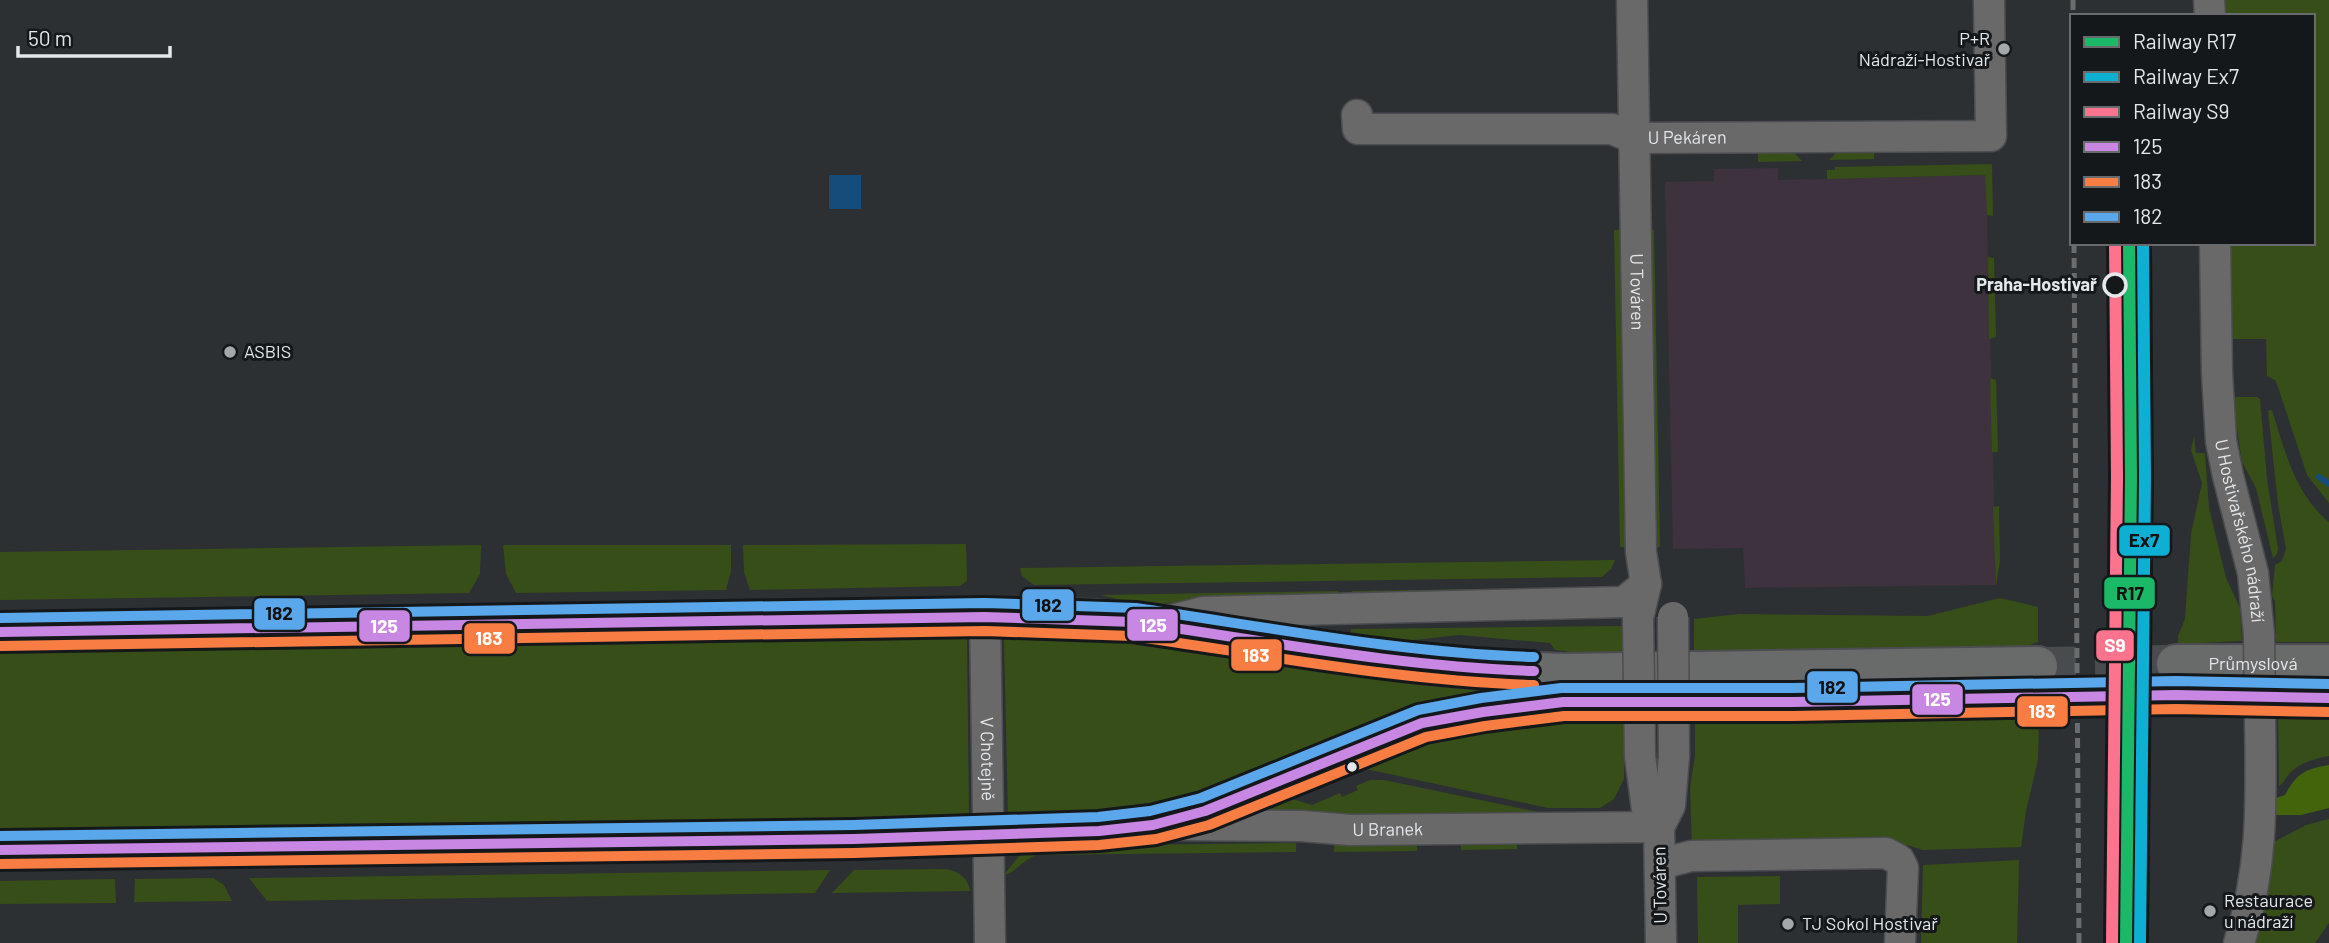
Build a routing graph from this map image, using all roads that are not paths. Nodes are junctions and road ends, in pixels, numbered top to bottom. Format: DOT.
graph roads {
  1 [pos="1632,0"];
  2 [pos="1989,0"];
  3 [pos="1357,115"];
  4 [pos="1634,138"];
  5 [pos="2216,245"];
  6 [pos="1646,584"];
  7 [pos="985,617"];
  8 [pos="1154,624"];
  9 [pos="0,632"];
  10 [pos="2329,664"];
  11 [pos="2329,698"];
  12 [pos="1153,825"];
  13 [pos="1659,827"];
  14 [pos="988,836"];
  15 [pos="0,850"];
  16 [pos="1660,864"];
  17 [pos="990,943"];
  18 [pos="1661,943"];
  19 [pos="1900,943"];
  20 [pos="2239,943"];
  1 -- 4 [label="street, U Továren"];
  2 -- 4 [label="street, U Pekáren"];
  3 -- 4 [label="street, U Pekáren"];
  4 -- 6 [label="street, U Továren"];
  5 -- 20 [label="street, U Hostivařského nádraží, bridge"];
  6 -- 8 [label="street"];
  6 -- 13 [label="street, U Továren, bridge"];
  6 -- 13 [label="street, U Továren, bridge"];
  7 -- 8 [label="main road"];
  7 -- 9 [label="main road"];
  7 -- 14 [label="street, V Chotejně"];
  8 -- 12 [label="main road"];
  10 -- 11 [label="main road, Průmyslová"];
  12 -- 13 [label="street, U Branek"];
  12 -- 14 [label="main road"];
  13 -- 16 [label="street, U Továren"];
  14 -- 15 [label="main road"];
  14 -- 17 [label="street, V Chotejně"];
  16 -- 18 [label="street, U Továren"];
  16 -- 19 [label="street"];
}
